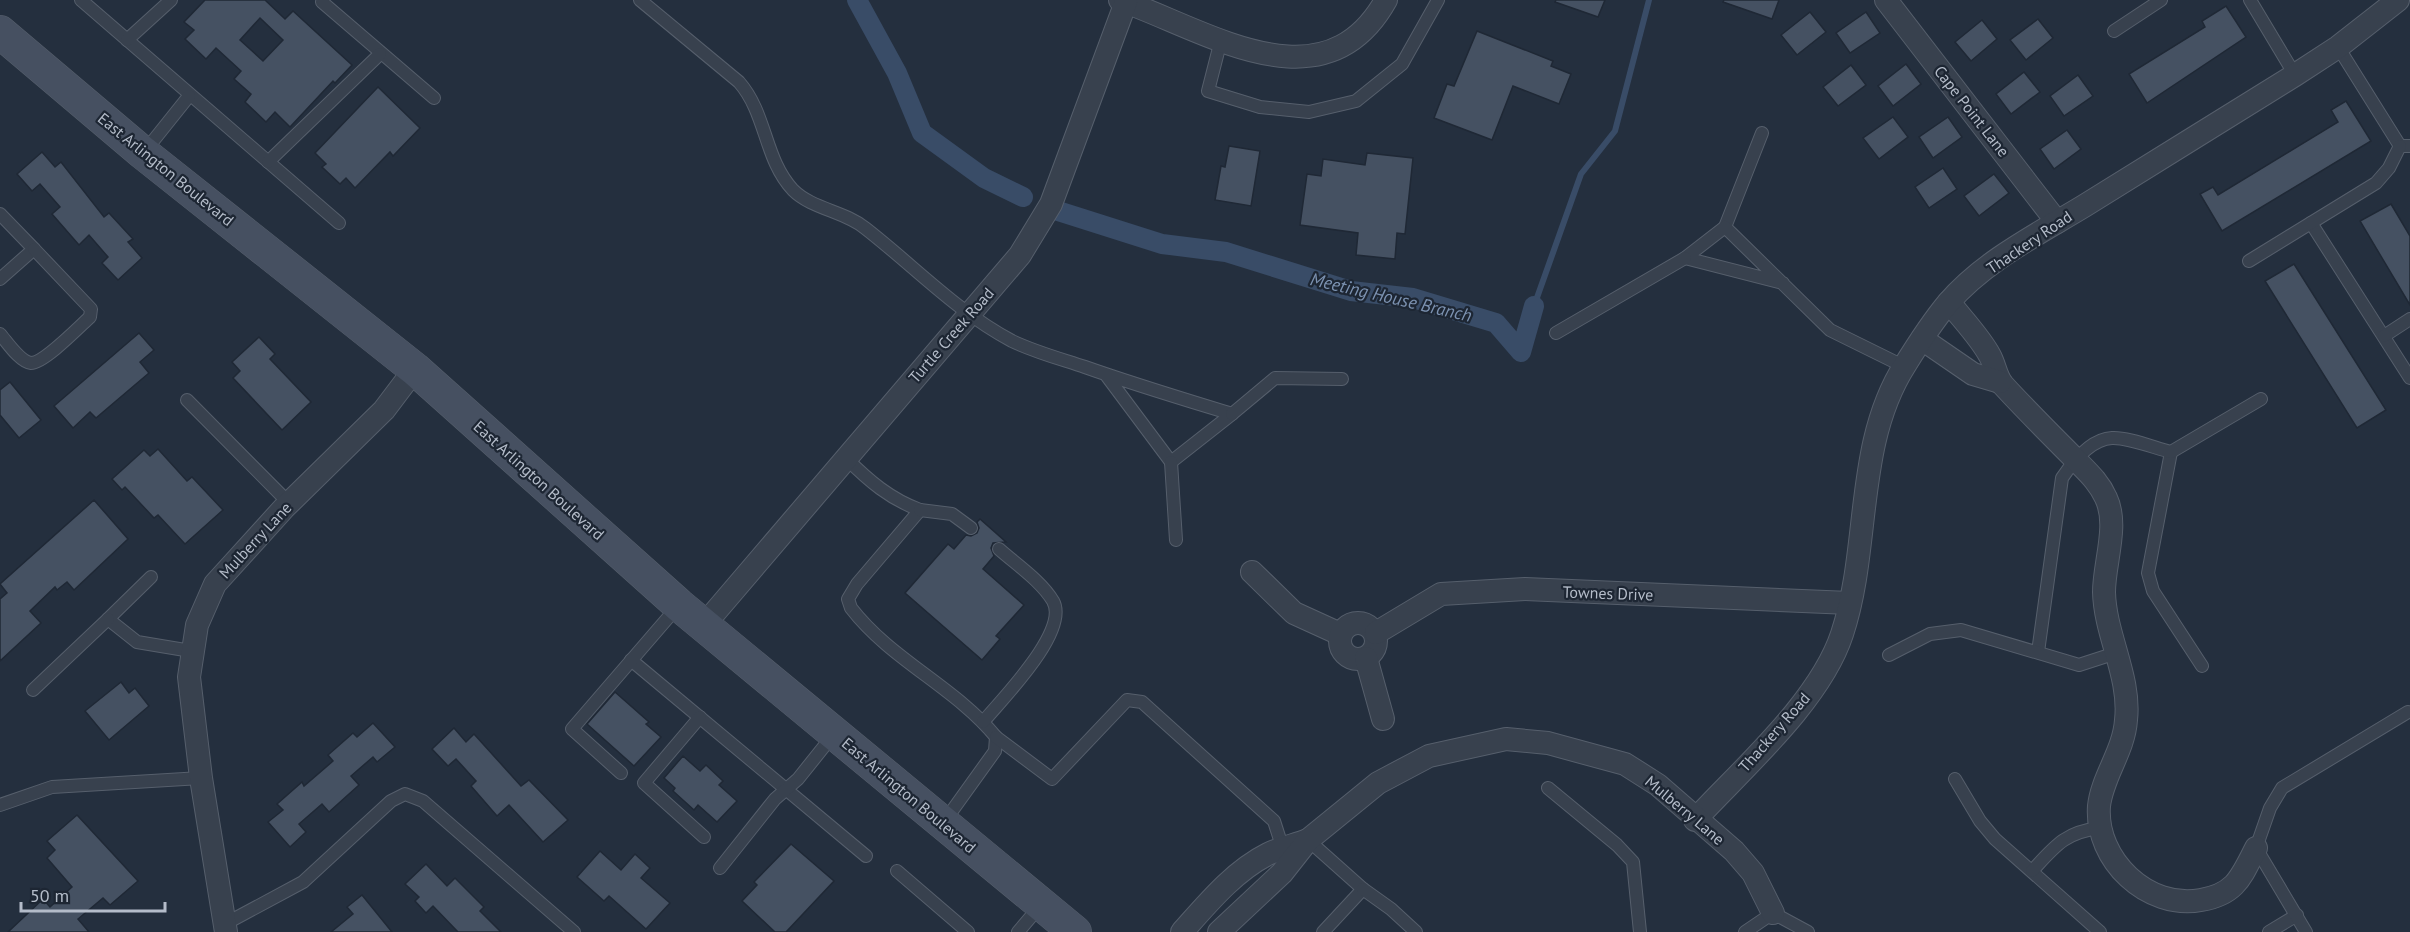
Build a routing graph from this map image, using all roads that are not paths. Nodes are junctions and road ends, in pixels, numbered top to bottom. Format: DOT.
graph roads {
  1 [pos="81,0"];
  2 [pos="171,0"];
  3 [pos="640,0"];
  4 [pos="655,0"];
  5 [pos="1386,0"];
  6 [pos="1438,0"];
  7 [pos="1886,0"];
  8 [pos="2161,0"];
  9 [pos="2250,0"];
  10 [pos="2398,0"];
  11 [pos="1123,1"];
  12 [pos="322,2"];
  13 [pos="663,19"];
  14 [pos="0,32"];
  15 [pos="2114,32"];
  16 [pos="127,40"];
  17 [pos="1221,40"];
  18 [pos="2338,47"];
  19 [pos="380,54"];
  20 [pos="2295,75"];
  21 [pos="189,96"];
  22 [pos="434,98"];
  23 [pos="1762,133"];
  24 [pos="2405,146"];
  25 [pos="143,153"];
  26 [pos="268,162"];
  27 [pos="0,214"];
  28 [pos="2057,222"];
  29 [pos="339,223"];
  30 [pos="2311,223"];
  31 [pos="1725,227"];
  32 [pos="34,249"];
  33 [pos="1685,258"];
  34 [pos="2249,261"];
  35 [pos="0,279"];
  36 [pos="1783,283"];
  37 [pos="1949,302"];
  38 [pos="969,315"];
  39 [pos="2410,319"];
  40 [pos="1556,333"];
  41 [pos="0,334"];
  42 [pos="2384,336"];
  43 [pos="1922,339"];
  44 [pos="1903,366"];
  45 [pos="415,369"];
  46 [pos="1106,375"];
  47 [pos="2410,378"];
  48 [pos="1342,379"];
  49 [pos="2000,382"];
  50 [pos="2261,399"];
  51 [pos="187,400"];
  52 [pos="1232,414"];
  53 [pos="2171,452"];
  54 [pos="846,458"];
  55 [pos="2075,460"];
  56 [pos="1172,462"];
  57 [pos="289,503"];
  58 [pos="920,510"];
  59 [pos="971,528"];
  60 [pos="1176,540"];
  61 [pos="999,549"];
  62 [pos="1252,572"];
  63 [pos="151,577"];
  64 [pos="1850,603"];
  65 [pos="692,615"];
  66 [pos="108,619"];
  67 [pos="1376,633"];
  68 [pos="1340,634"];
  69 [pos="191,651"];
  70 [pos="2038,652"];
  71 [pos="2116,654"];
  72 [pos="1889,655"];
  73 [pos="1366,658"];
  74 [pos="631,660"];
  75 [pos="2202,666"];
  76 [pos="33,690"];
  77 [pos="2408,712"];
  78 [pos="700,717"];
  79 [pos="1383,719"];
  80 [pos="984,722"];
  81 [pos="835,733"];
  82 [pos="996,737"];
  83 [pos="621,773"];
  84 [pos="201,778"];
  85 [pos="1955,779"];
  86 [pos="1548,788"];
  87 [pos="787,789"];
  88 [pos="0,805"];
  89 [pos="1695,820"];
  90 [pos="944,823"];
  91 [pos="2100,828"];
  92 [pos="704,837"];
  93 [pos="1308,840"];
  94 [pos="2256,848"];
  95 [pos="1283,849"];
  96 [pos="866,856"];
  97 [pos="720,868"];
  98 [pos="897,871"];
  99 [pos="2032,871"];
  100 [pos="1363,889"];
  101 [pos="1041,904"];
  102 [pos="1773,913"];
  103 [pos="2296,915"];
  104 [pos="225,929"];
  105 [pos="574,932"];
  106 [pos="968,932"];
  107 [pos="1018,932"];
  108 [pos="1075,932"];
  109 [pos="1182,932"];
  110 [pos="1219,932"];
  111 [pos="1323,932"];
  112 [pos="1416,932"];
  113 [pos="1640,932"];
  114 [pos="1745,932"];
  115 [pos="1808,932"];
  116 [pos="2100,932"];
  117 [pos="2269,932"];
  118 [pos="2306,932"];
  1 -- 16 [label="lane"];
  2 -- 16 [label="lane"];
  3 -- 13 [label="lane"];
  4 -- 13 [label="lane"];
  5 -- 17 [label="street"];
  6 -- 17 [label="lane"];
  7 -- 28 [label="street, Cape Point Lane"];
  8 -- 15 [label="lane"];
  9 -- 20 [label="lane"];
  10 -- 18 [label="street, Thackery Road"];
  11 -- 17 [label="street"];
  11 -- 38 [label="street, Turtle Creek Road"];
  12 -- 19 [label="lane"];
  13 -- 38 [label="lane"];
  14 -- 25 [label="main road, East Arlington Boulevard"];
  16 -- 21 [label="lane"];
  18 -- 20 [label="street, Thackery Road"];
  18 -- 24 [label="lane"];
  19 -- 22 [label="lane"];
  19 -- 26 [label="lane"];
  20 -- 28 [label="street, Thackery Road"];
  21 -- 25 [label="lane"];
  21 -- 26 [label="lane"];
  23 -- 31 [label="lane"];
  24 -- 30 [label="lane"];
  25 -- 45 [label="main road, East Arlington Boulevard"];
  26 -- 29 [label="lane"];
  27 -- 32 [label="lane"];
  28 -- 37 [label="street, Thackery Road"];
  30 -- 34 [label="lane"];
  30 -- 42 [label="lane"];
  31 -- 33 [label="lane"];
  31 -- 36 [label="lane"];
  32 -- 35 [label="lane"];
  32 -- 41 [label="lane"];
  33 -- 36 [label="lane"];
  33 -- 40 [label="lane"];
  36 -- 44 [label="lane"];
  37 -- 43 [label="street, Thackery Road"];
  37 -- 49 [label="street"];
  38 -- 46 [label="lane"];
  38 -- 54 [label="street, Turtle Creek Road"];
  39 -- 42 [label="lane"];
  42 -- 47 [label="lane"];
  43 -- 44 [label="street, Thackery Road"];
  43 -- 49 [label="street"];
  44 -- 64 [label="street, Thackery Road"];
  45 -- 57 [label="street, Mulberry Lane"];
  45 -- 65 [label="main road, East Arlington Boulevard"];
  46 -- 52 [label="lane"];
  46 -- 56 [label="lane"];
  48 -- 52 [label="lane"];
  49 -- 55 [label="street"];
  50 -- 53 [label="lane"];
  51 -- 57 [label="lane"];
  52 -- 56 [label="lane"];
  53 -- 55 [label="lane"];
  53 -- 75 [label="lane"];
  54 -- 58 [label="lane"];
  54 -- 65 [label="street, Turtle Creek Road"];
  55 -- 70 [label="lane"];
  55 -- 71 [label="street"];
  56 -- 60 [label="lane"];
  57 -- 69 [label="street, Mulberry Lane"];
  58 -- 59 [label="lane"];
  58 -- 80 [label="lane"];
  61 -- 80 [label="lane"];
  62 -- 68 [label="street"];
  63 -- 66 [label="lane"];
  64 -- 67 [label="street, Townes Drive"];
  64 -- 89 [label="street, Thackery Road"];
  65 -- 74 [label="lane"];
  65 -- 81 [label="main road, East Arlington Boulevard"];
  66 -- 69 [label="lane"];
  66 -- 76 [label="lane"];
  67 -- 68 [label="street"];
  67 -- 73 [label="street"];
  68 -- 73 [label="street"];
  69 -- 84 [label="street, Mulberry Lane"];
  70 -- 71 [label="lane"];
  70 -- 72 [label="lane"];
  71 -- 91 [label="street"];
  73 -- 79 [label="street"];
  74 -- 78 [label="lane"];
  74 -- 83 [label="lane"];
  77 -- 94 [label="lane"];
  78 -- 87 [label="lane"];
  78 -- 92 [label="lane"];
  80 -- 82 [label="lane"];
  81 -- 87 [label="lane"];
  81 -- 90 [label="main road, East Arlington Boulevard"];
  82 -- 90 [label="lane"];
  82 -- 95 [label="lane"];
  84 -- 88 [label="lane"];
  84 -- 104 [label="street, Mulberry Lane"];
  85 -- 99 [label="lane"];
  86 -- 113 [label="lane"];
  87 -- 96 [label="lane"];
  87 -- 97 [label="lane"];
  89 -- 93 [label="street, Mulberry Lane"];
  89 -- 102 [label="street, Mulberry Lane"];
  90 -- 101 [label="main road, East Arlington Boulevard"];
  91 -- 94 [label="street"];
  91 -- 99 [label="lane"];
  93 -- 95 [label="street, Mulberry Lane"];
  93 -- 100 [label="lane"];
  93 -- 110 [label="street, Mulberry Lane"];
  94 -- 103 [label="lane"];
  95 -- 109 [label="street, Mulberry Lane"];
  98 -- 106 [label="lane"];
  99 -- 116 [label="lane"];
  100 -- 111 [label="lane"];
  100 -- 112 [label="lane"];
  101 -- 107 [label="lane"];
  101 -- 108 [label="main road, East Arlington Boulevard"];
  102 -- 114 [label="lane"];
  102 -- 115 [label="lane"];
  103 -- 117 [label="lane"];
  103 -- 118 [label="lane"];
  104 -- 105 [label="lane"];
}
